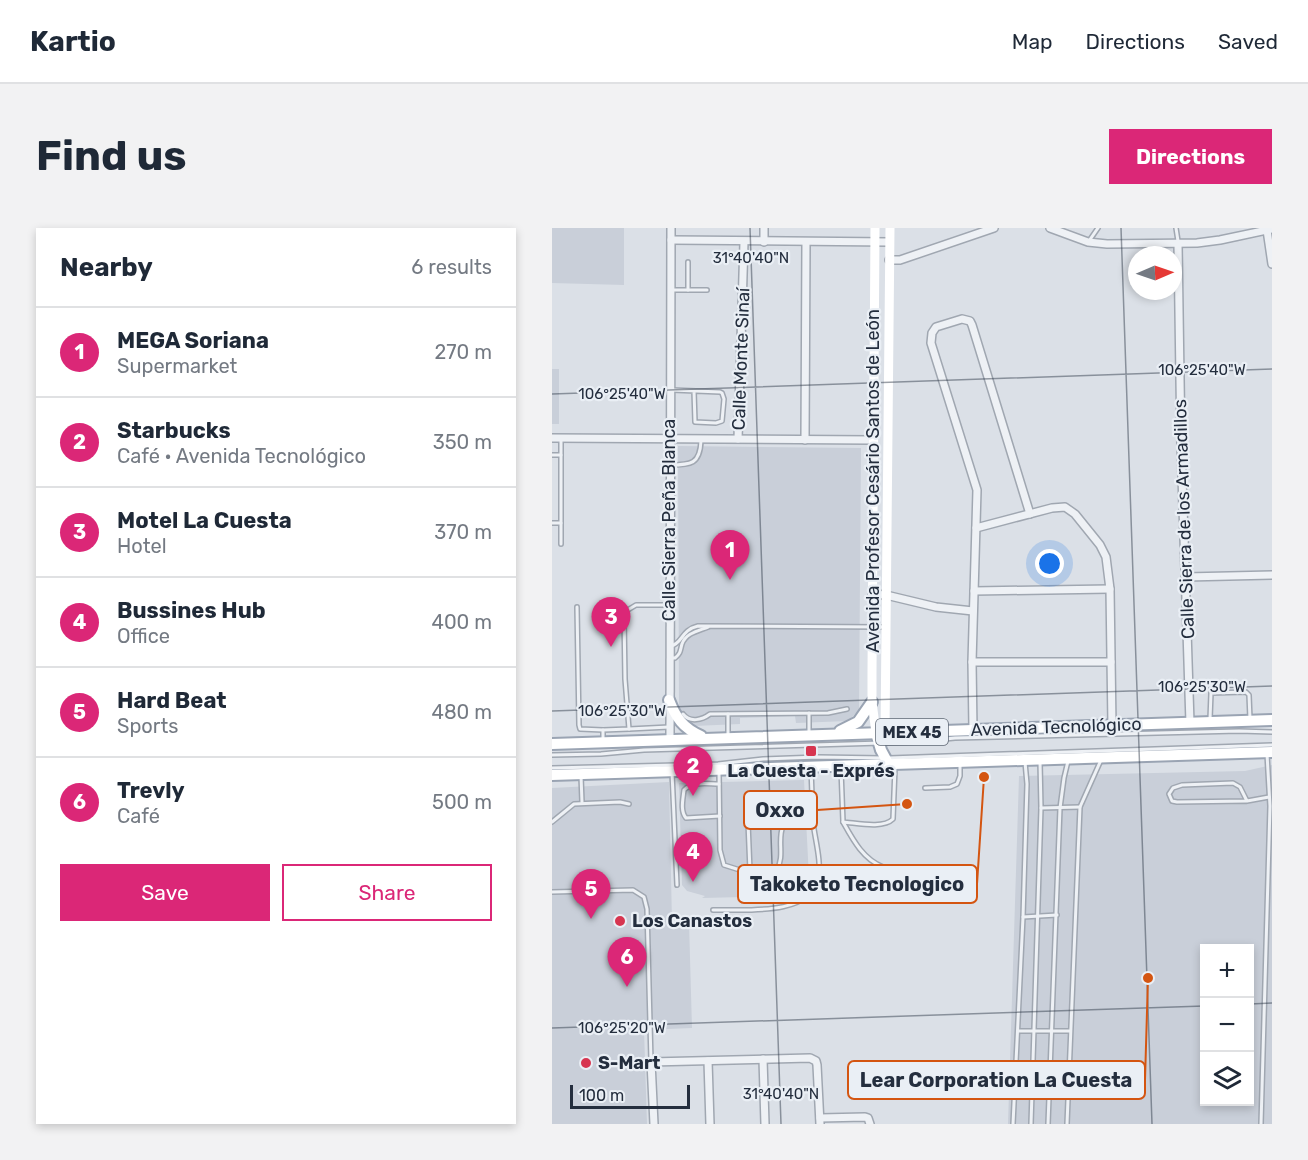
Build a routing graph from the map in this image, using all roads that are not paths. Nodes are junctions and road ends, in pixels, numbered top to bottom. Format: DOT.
graph roads {
  1 [pos="671,228"];
  2 [pos="764,228"];
  3 [pos="875,228"];
  4 [pos="890,228"];
  5 [pos="994,228"];
  6 [pos="1050,228"];
  7 [pos="1098,228"];
  8 [pos="1176,228"];
  9 [pos="1270,229"];
  10 [pos="671,240"];
  11 [pos="744,242"];
  12 [pos="764,242"];
  13 [pos="806,242"];
  14 [pos="875,242"];
  15 [pos="889,242"];
  16 [pos="1088,242"];
  17 [pos="1178,244"];
  18 [pos="889,260"];
  19 [pos="688,262"];
  20 [pos="1272,264"];
  21 [pos="670,290"];
  22 [pos="688,290"];
  23 [pos="707,290"];
  24 [pos="670,389"];
  25 [pos="694,391"];
  26 [pos="552,438"];
  27 [pos="561,438"];
  28 [pos="670,438"];
  29 [pos="701,439"];
  30 [pos="738,439"];
  31 [pos="805,440"];
  32 [pos="872,440"];
  33 [pos="552,455"];
  34 [pos="561,455"];
  35 [pos="670,465"];
  36 [pos="1030,514"];
  37 [pos="552,523"];
  38 [pos="561,523"];
  39 [pos="976,528"];
  40 [pos="561,544"];
  41 [pos="1272,574"];
  42 [pos="1186,577"];
  43 [pos="1110,589"];
  44 [pos="974,591"];
  45 [pos="872,594"];
  46 [pos="886,595"];
  47 [pos="669,605"];
  48 [pos="577,607"];
  49 [pos="973,611"];
  50 [pos="710,626"];
  51 [pos="872,627"];
  52 [pos="885,627"];
  53 [pos="669,646"];
  54 [pos="669,658"];
  55 [pos="972,662"];
  56 [pos="1111,662"];
  57 [pos="669,700"];
  58 [pos="872,702"];
  59 [pos="847,709"];
  60 [pos="809,713"];
  61 [pos="684,714"];
  62 [pos="728,714"];
  63 [pos="1272,720"];
  64 [pos="1250,721"];
  65 [pos="1210,722"];
  66 [pos="1190,723"];
  67 [pos="1112,726"];
  68 [pos="669,727"];
  69 [pos="629,729"];
  70 [pos="603,730"];
  71 [pos="973,730"];
  72 [pos="1272,732"];
  73 [pos="834,733"];
  74 [pos="809,734"];
  75 [pos="880,736"];
  76 [pos="704,738"];
  77 [pos="728,738"];
  78 [pos="670,740"];
  79 [pos="603,743"];
  80 [pos="552,744"];
  81 [pos="1270,750"];
  82 [pos="552,755"];
  83 [pos="1102,758"];
  84 [pos="1069,759"];
  85 [pos="1025,760"];
  86 [pos="1040,760"];
  87 [pos="889,761"];
  88 [pos="960,761"];
  89 [pos="841,765"];
  90 [pos="811,766"];
  91 [pos="552,768"];
  92 [pos="718,770"];
  93 [pos="672,771"];
  94 [pos="581,774"];
  95 [pos="552,775"];
  96 [pos="719,784"];
  97 [pos="925,788"];
  98 [pos="1269,797"];
  99 [pos="747,798"];
  100 [pos="1247,801"];
  101 [pos="582,802"];
  102 [pos="629,804"];
  103 [pos="1080,807"];
  104 [pos="1041,808"];
  105 [pos="1060,808"];
  106 [pos="720,816"];
  107 [pos="552,822"];
  108 [pos="813,822"];
  109 [pos="843,822"];
  110 [pos="883,867"];
  111 [pos="750,871"];
  112 [pos="677,885"];
  113 [pos="552,892"];
  114 [pos="713,910"];
  115 [pos="1057,915"];
  116 [pos="1023,917"];
  117 [pos="1039,917"];
  118 [pos="1052,1031"];
  119 [pos="1070,1031"];
  120 [pos="1019,1032"];
  121 [pos="1034,1032"];
  122 [pos="763,1059"];
  123 [pos="708,1061"];
  124 [pos="651,1062"];
  125 [pos="820,1121"];
  126 [pos="869,1121"];
  127 [pos="654,1124"];
  128 [pos="710,1124"];
  129 [pos="765,1124"];
  130 [pos="1013,1124"];
  131 [pos="1031,1124"];
  132 [pos="1048,1124"];
  133 [pos="1067,1124"];
  134 [pos="1261,1124"];
  1 -- 10 [label="street, Calle Sierra Peña Blanca"];
  2 -- 12 [label="street"];
  3 -- 14 [label="street, Avenida Profesor Cesário Santos de León"];
  4 -- 15 [label="street, Avenida Profesor Cesário Santos de León"];
  5 -- 18 [label="street"];
  6 -- 16 [label="street"];
  7 -- 16 [label="lane"];
  8 -- 17 [label="lane"];
  9 -- 17 [label="street"];
  9 -- 20 [label="street"];
  10 -- 11 [label="street"];
  10 -- 21 [label="street, Calle Sierra Peña Blanca"];
  11 -- 12 [label="street"];
  11 -- 30 [label="street, Calle Monte Sinaí"];
  12 -- 13 [label="street"];
  13 -- 14 [label="street"];
  13 -- 31 [label="street"];
  14 -- 15 [label="street"];
  14 -- 32 [label="street, Avenida Profesor Cesário Santos de León"];
  15 -- 18 [label="street, Avenida Profesor Cesário Santos de León"];
  16 -- 17 [label="street"];
  17 -- 42 [label="street, Calle Sierra de los Armadillos"];
  18 -- 46 [label="street, Avenida Profesor Cesário Santos de León"];
  19 -- 22 [label="lane"];
  21 -- 22 [label="lane"];
  21 -- 24 [label="street, Calle Sierra Peña Blanca"];
  22 -- 23 [label="lane"];
  24 -- 25 [label="lane"];
  24 -- 28 [label="street, Calle Sierra Peña Blanca"];
  25 -- 25 [label="lane"];
  26 -- 27 [label="street"];
  27 -- 28 [label="street"];
  27 -- 34 [label="lane"];
  28 -- 29 [label="street"];
  28 -- 35 [label="street, Calle Sierra Peña Blanca"];
  29 -- 30 [label="street"];
  29 -- 35 [label="lane"];
  30 -- 31 [label="street"];
  31 -- 32 [label="street"];
  32 -- 45 [label="street, Avenida Profesor Cesário Santos de León"];
  33 -- 34 [label="lane"];
  34 -- 38 [label="lane"];
  35 -- 47 [label="street, Calle Sierra Peña Blanca"];
  36 -- 39 [label="street"];
  36 -- 39 [label="street"];
  36 -- 43 [label="street"];
  37 -- 38 [label="lane"];
  38 -- 40 [label="lane"];
  39 -- 44 [label="street"];
  41 -- 42 [label="street"];
  42 -- 66 [label="street, Calle Sierra de los Armadillos"];
  43 -- 44 [label="street"];
  43 -- 56 [label="street"];
  44 -- 49 [label="street"];
  45 -- 46 [label="street"];
  45 -- 51 [label="street, Avenida Profesor Cesário Santos de León"];
  46 -- 49 [label="street"];
  46 -- 52 [label="street, Avenida Profesor Cesário Santos de León"];
  47 -- 53 [label="street, Calle Sierra Peña Blanca"];
  47 -- 69 [label="lane"];
  48 -- 70 [label="lane"];
  49 -- 55 [label="street"];
  50 -- 51 [label="lane"];
  50 -- 53 [label="lane"];
  50 -- 54 [label="lane"];
  51 -- 52 [label="lane"];
  51 -- 58 [label="street, Avenida Profesor Cesário Santos de León"];
  52 -- 75 [label="street, Avenida Profesor Cesário Santos de León"];
  53 -- 54 [label="street, Calle Sierra Peña Blanca"];
  54 -- 57 [label="street, Calle Sierra Peña Blanca"];
  55 -- 56 [label="street"];
  55 -- 71 [label="street"];
  56 -- 67 [label="street"];
  57 -- 68 [label="street, Calle Sierra Peña Blanca"];
  57 -- 76 [label="main road"];
  58 -- 73 [label="main road"];
  58 -- 75 [label="street, Avenida Profesor Cesário Santos de León"];
  59 -- 60 [label="lane"];
  60 -- 62 [label="lane"];
  60 -- 74 [label="lane"];
  61 -- 62 [label="lane"];
  62 -- 77 [label="lane"];
  63 -- 64 [label="main road, Avenida Tecnológico / MEX 45"];
  64 -- 65 [label="main road, Avenida Tecnológico / MEX 45"];
  64 -- 65 [label="lane"];
  65 -- 66 [label="main road, Avenida Tecnológico / MEX 45"];
  66 -- 67 [label="main road, Avenida Tecnológico / MEX 45"];
  67 -- 71 [label="main road, Avenida Tecnológico / MEX 45"];
  68 -- 69 [label="lane"];
  68 -- 78 [label="street, Calle Sierra Peña Blanca"];
  69 -- 70 [label="lane"];
  70 -- 79 [label="lane"];
  71 -- 75 [label="main road, Avenida Tecnológico / MEX 45"];
  72 -- 75 [label="lane"];
  73 -- 74 [label="main road, Avenida Tecnológico / MEX 45"];
  73 -- 75 [label="main road, Avenida Tecnológico / MEX 45"];
  74 -- 77 [label="main road, Avenida Tecnológico / MEX 45"];
  75 -- 82 [label="lane"];
  75 -- 87 [label="main road"];
  76 -- 77 [label="main road, Avenida Tecnológico / MEX 45"];
  76 -- 78 [label="main road, Avenida Tecnológico / MEX 45"];
  78 -- 79 [label="main road, Avenida Tecnológico / MEX 45"];
  79 -- 80 [label="main road, Avenida Tecnológico / MEX 45"];
  81 -- 83 [label="main road, Avenida Tecnológico / MEX 45"];
  81 -- 87 [label="lane"];
  81 -- 98 [label="lane"];
  83 -- 84 [label="main road, Avenida Tecnológico / MEX 45"];
  83 -- 103 [label="lane"];
  84 -- 86 [label="main road, Avenida Tecnológico / MEX 45"];
  84 -- 105 [label="lane"];
  85 -- 86 [label="main road, Avenida Tecnológico / MEX 45"];
  85 -- 88 [label="main road, Avenida Tecnológico / MEX 45"];
  85 -- 116 [label="lane"];
  86 -- 104 [label="lane"];
  87 -- 88 [label="main road, Avenida Tecnológico / MEX 45"];
  87 -- 89 [label="main road, Avenida Tecnológico / MEX 45"];
  87 -- 91 [label="lane"];
  87 -- 109 [label="lane"];
  88 -- 97 [label="lane"];
  89 -- 90 [label="main road, Avenida Tecnológico / MEX 45"];
  89 -- 109 [label="lane"];
  90 -- 92 [label="main road, Avenida Tecnológico / MEX 45"];
  90 -- 108 [label="lane"];
  92 -- 93 [label="main road, Avenida Tecnológico / MEX 45"];
  92 -- 96 [label="lane"];
  93 -- 94 [label="main road, Avenida Tecnológico / MEX 45"];
  93 -- 112 [label="lane"];
  94 -- 95 [label="main road, Avenida Tecnológico / MEX 45"];
  94 -- 101 [label="lane"];
  96 -- 106 [label="lane"];
  96 -- 106 [label="lane"];
  98 -- 100 [label="lane"];
  98 -- 134 [label="lane"];
  99 -- 111 [label="lane"];
  100 -- 100 [label="lane"];
  101 -- 102 [label="lane"];
  101 -- 107 [label="lane"];
  103 -- 105 [label="lane"];
  103 -- 119 [label="lane"];
  104 -- 105 [label="lane"];
  104 -- 117 [label="lane"];
  105 -- 115 [label="lane"];
  106 -- 111 [label="lane"];
  108 -- 111 [label="lane"];
  108 -- 114 [label="lane"];
  109 -- 110 [label="lane"];
  113 -- 124 [label="lane"];
  115 -- 117 [label="lane"];
  115 -- 118 [label="lane"];
  116 -- 117 [label="lane"];
  116 -- 120 [label="lane"];
  117 -- 121 [label="lane"];
  118 -- 119 [label="lane"];
  118 -- 121 [label="lane"];
  118 -- 132 [label="lane"];
  119 -- 133 [label="lane"];
  120 -- 121 [label="lane"];
  120 -- 130 [label="lane"];
  121 -- 131 [label="lane"];
  122 -- 123 [label="street"];
  122 -- 125 [label="street"];
  122 -- 129 [label="street"];
  123 -- 124 [label="street"];
  123 -- 128 [label="street"];
  124 -- 127 [label="street"];
  125 -- 126 [label="street"];
}
